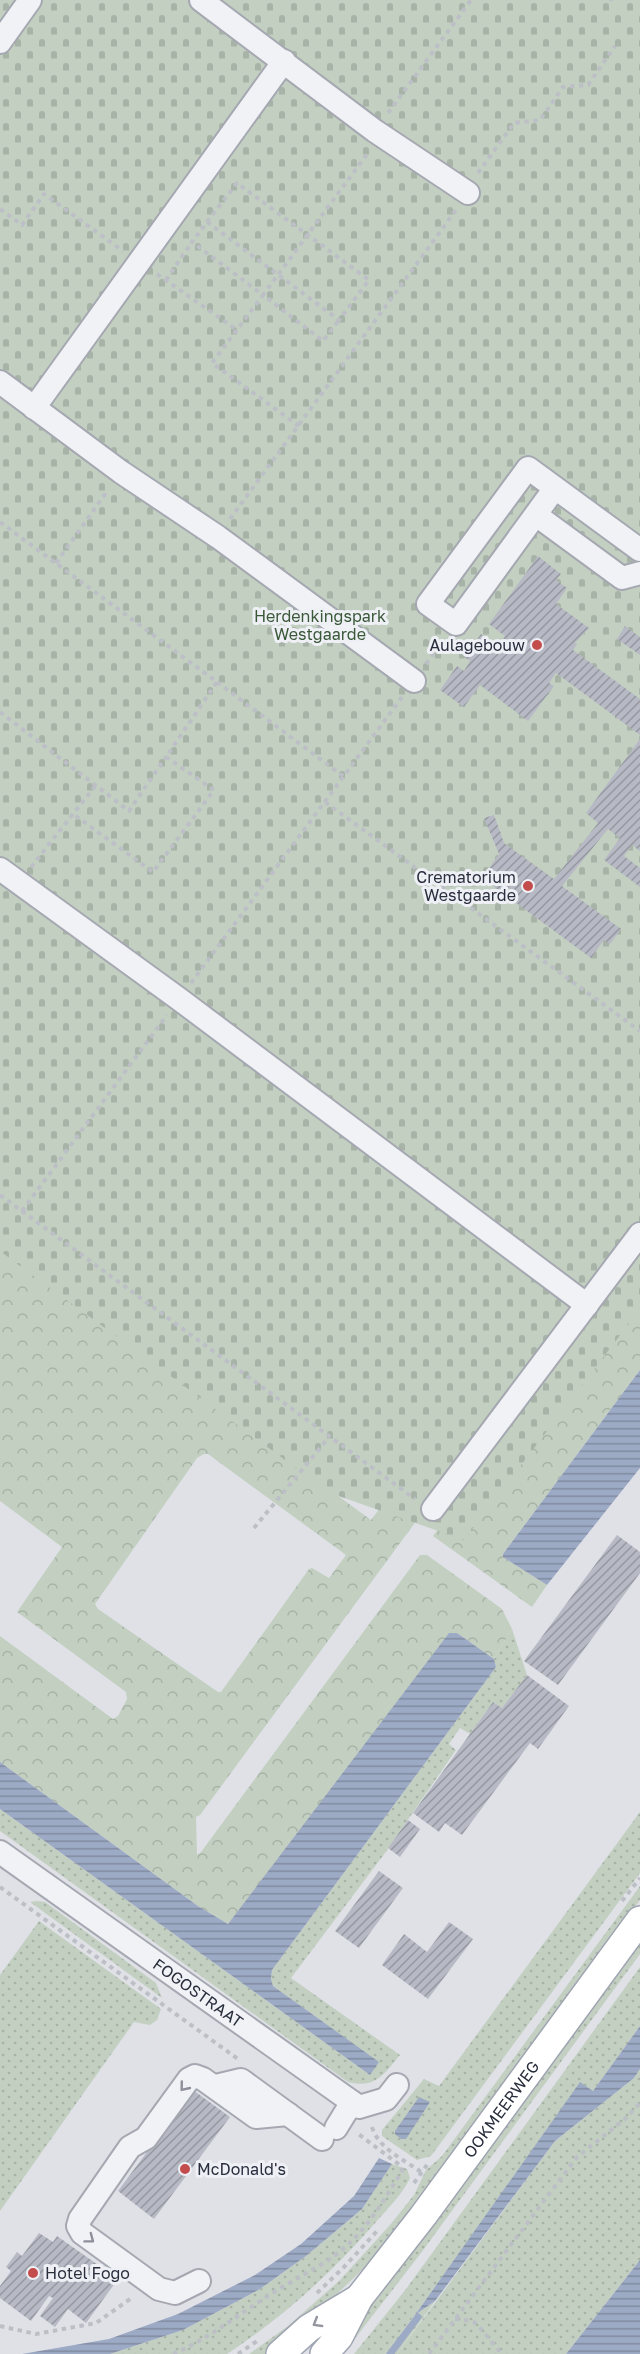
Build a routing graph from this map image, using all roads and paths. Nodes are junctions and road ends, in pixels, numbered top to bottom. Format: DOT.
graph roads {
  1 [pos="30,0"];
  2 [pos="201,0"];
  3 [pos="471,0"];
  4 [pos="0,42"];
  5 [pos="615,46"];
  6 [pos="284,61"];
  7 [pos="378,133"];
  8 [pos="468,193"];
  9 [pos="0,209"];
  10 [pos="207,222"];
  11 [pos="308,235"];
  12 [pos="192,243"];
  13 [pos="139,262"];
  14 [pos="278,275"];
  15 [pos="166,280"];
  16 [pos="263,296"];
  17 [pos="339,320"];
  18 [pos="237,330"];
  19 [pos="0,382"];
  20 [pos="34,408"];
  21 [pos="299,426"];
  22 [pos="121,472"];
  23 [pos="555,488"];
  24 [pos="536,515"];
  25 [pos="0,522"];
  26 [pos="218,537"];
  27 [pos="640,550"];
  28 [pos="56,563"];
  29 [pos="640,573"];
  30 [pos="456,624"];
  31 [pos="414,681"];
  32 [pos="217,682"];
  33 [pos="0,712"];
  34 [pos="166,757"];
  35 [pos="96,785"];
  36 [pos="325,802"];
  37 [pos="73,814"];
  38 [pos="0,869"];
  39 [pos="19,882"];
  40 [pos="640,1031"];
  41 [pos="0,1195"];
  42 [pos="640,1234"];
  43 [pos="587,1305"];
  44 [pos="329,1437"];
  45 [pos="433,1509"];
  46 [pos="254,1528"];
  47 [pos="0,1852"];
  48 [pos="0,1887"];
  49 [pos="640,1920"];
  50 [pos="242,2062"];
  51 [pos="397,2085"];
  52 [pos="640,2103"];
  53 [pos="358,2104"];
  54 [pos="329,2133"];
  55 [pos="411,2189"];
  56 [pos="379,2229"];
  57 [pos="199,2281"];
  58 [pos="150,2283"];
  59 [pos="315,2294"];
  60 [pos="359,2298"];
  61 [pos="455,2319"];
  62 [pos="0,2325"];
  63 [pos="274,2343"];
  64 [pos="173,2354"];
  65 [pos="238,2354"];
  66 [pos="324,2354"];
  67 [pos="429,2354"];
  68 [pos="502,2354"];
  1 -- 4 [label="street"];
  2 -- 6 [label="street"];
  3 -- 7 [label="path"];
  5 -- 8 [label="path"];
  6 -- 7 [label="street"];
  6 -- 13 [label="street"];
  7 -- 8 [label="street"];
  7 -- 11 [label="path"];
  8 -- 21 [label="path"];
  9 -- 13 [label="path"];
  10 -- 11 [label="path"];
  10 -- 12 [label="path"];
  10 -- 14 [label="path"];
  11 -- 14 [label="path"];
  11 -- 17 [label="path"];
  12 -- 15 [label="path"];
  12 -- 16 [label="path"];
  13 -- 15 [label="path"];
  13 -- 20 [label="street"];
  14 -- 16 [label="path"];
  14 -- 17 [label="path"];
  15 -- 18 [label="path"];
  16 -- 17 [label="path"];
  16 -- 18 [label="path"];
  18 -- 21 [label="path"];
  19 -- 20 [label="street"];
  20 -- 22 [label="street"];
  21 -- 26 [label="path"];
  22 -- 26 [label="street"];
  22 -- 28 [label="path"];
  23 -- 24 [label="street"];
  23 -- 27 [label="street"];
  23 -- 30 [label="street"];
  24 -- 29 [label="street"];
  24 -- 30 [label="street"];
  25 -- 28 [label="path"];
  26 -- 31 [label="street"];
  28 -- 32 [label="path"];
  30 -- 31 [label="path"];
  31 -- 32 [label="path"];
  32 -- 34 [label="path"];
  33 -- 35 [label="path"];
  34 -- 35 [label="path"];
  34 -- 37 [label="path"];
  35 -- 37 [label="path"];
  36 -- 40 [label="path"];
  37 -- 39 [label="path"];
  38 -- 39 [label="street"];
  39 -- 43 [label="street"];
  41 -- 44 [label="path"];
  42 -- 43 [label="street"];
  43 -- 45 [label="street"];
  44 -- 45 [label="path"];
  44 -- 46 [label="path"];
  47 -- 53 [label="street, FOGOSTRAAT"];
  48 -- 50 [label="path"];
  49 -- 60 [label="main road, OOKMEERWEG"];
  51 -- 53 [label="street"];
  52 -- 61 [label="path"];
  53 -- 54 [label="street"];
  53 -- 55 [label="path"];
  54 -- 58 [label="street, one-way"];
  54 -- 64 [label="path"];
  56 -- 59 [label="path"];
  57 -- 58 [label="street"];
  58 -- 62 [label="path"];
  60 -- 63 [label="main road, OOKMEERWEG, one-way"];
  60 -- 66 [label="main road, OOKMEERWEG"];
  61 -- 67 [label="path"];
  61 -- 68 [label="path"];
  63 -- 65 [label="path"];
}
